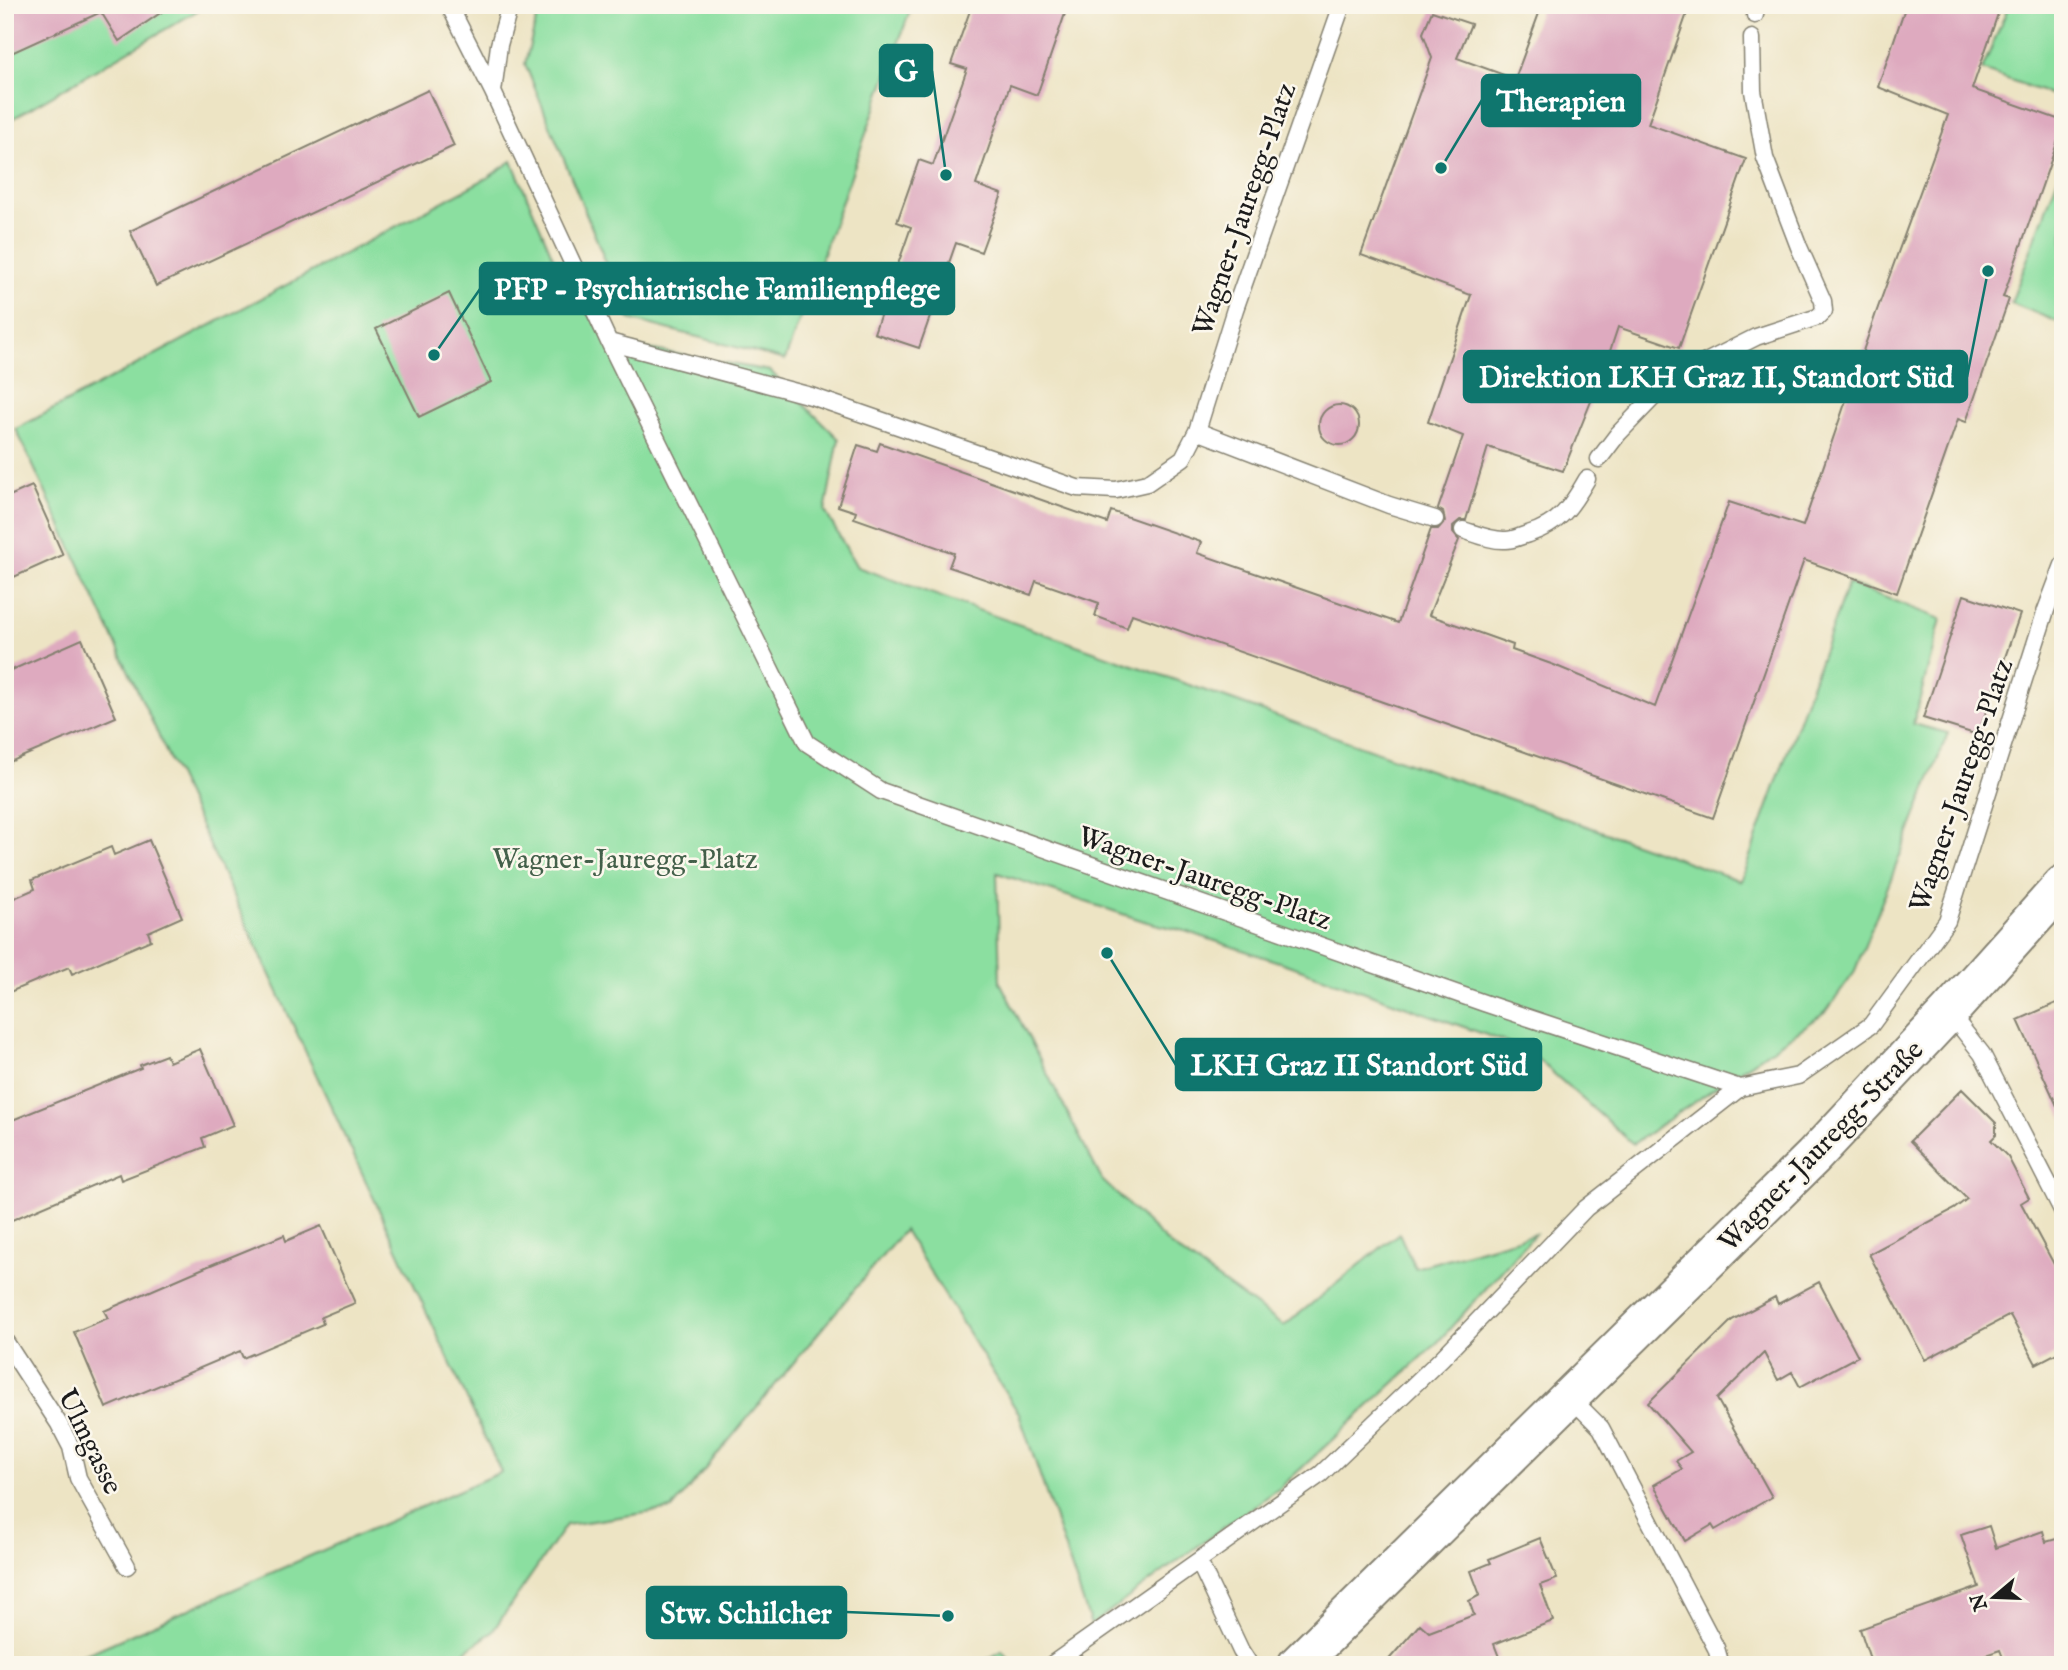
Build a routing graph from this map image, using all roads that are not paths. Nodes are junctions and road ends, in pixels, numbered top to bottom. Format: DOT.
graph roads {
  1 [pos="449,5"];
  2 [pos="510,5"];
  3 [pos="1342,5"];
  4 [pos="1752,38"];
  5 [pos="493,92"];
  6 [pos="609,342"];
  7 [pos="1196,431"];
  8 [pos="1599,459"];
  9 [pos="1587,480"];
  10 [pos="1435,519"];
  11 [pos="1463,530"];
  12 [pos="2063,565"];
  13 [pos="2063,886"];
  14 [pos="1949,1012"];
  15 [pos="1740,1088"];
  16 [pos="2063,1212"];
  17 [pos="5,1341"];
  18 [pos="1569,1396"];
  19 [pos="1199,1562"];
  20 [pos="127,1566"];
  21 [pos="1245,1658"];
  22 [pos="1051,1665"];
  23 [pos="1297,1665"];
  24 [pos="1721,1665"];
  1 -- 5 [label="lane, Wagner-Jauregg-Platz"];
  2 -- 5 [label="lane"];
  3 -- 7 [label="lane, Wagner-Jauregg-Platz"];
  4 -- 8 [label="lane"];
  5 -- 6 [label="lane, Wagner-Jauregg-Platz"];
  6 -- 7 [label="lane, Wagner-Jauregg-Platz"];
  6 -- 15 [label="lane, Wagner-Jauregg-Platz"];
  7 -- 10 [label="lane"];
  9 -- 11 [label="lane"];
  12 -- 15 [label="lane, Wagner-Jauregg-Platz"];
  13 -- 14 [label="main road, Wagner-Jauregg-Straße"];
  14 -- 16 [label="lane"];
  14 -- 18 [label="main road, Wagner-Jauregg-Straße"];
  15 -- 19 [label="lane, Wagner-Jauregg-Platz"];
  17 -- 20 [label="lane, Ulmgasse"];
  18 -- 23 [label="main road, Wagner-Jauregg-Straße"];
  18 -- 24 [label="lane"];
  19 -- 21 [label="lane"];
  19 -- 22 [label="lane, Wagner-Jauregg-Platz"];
}
